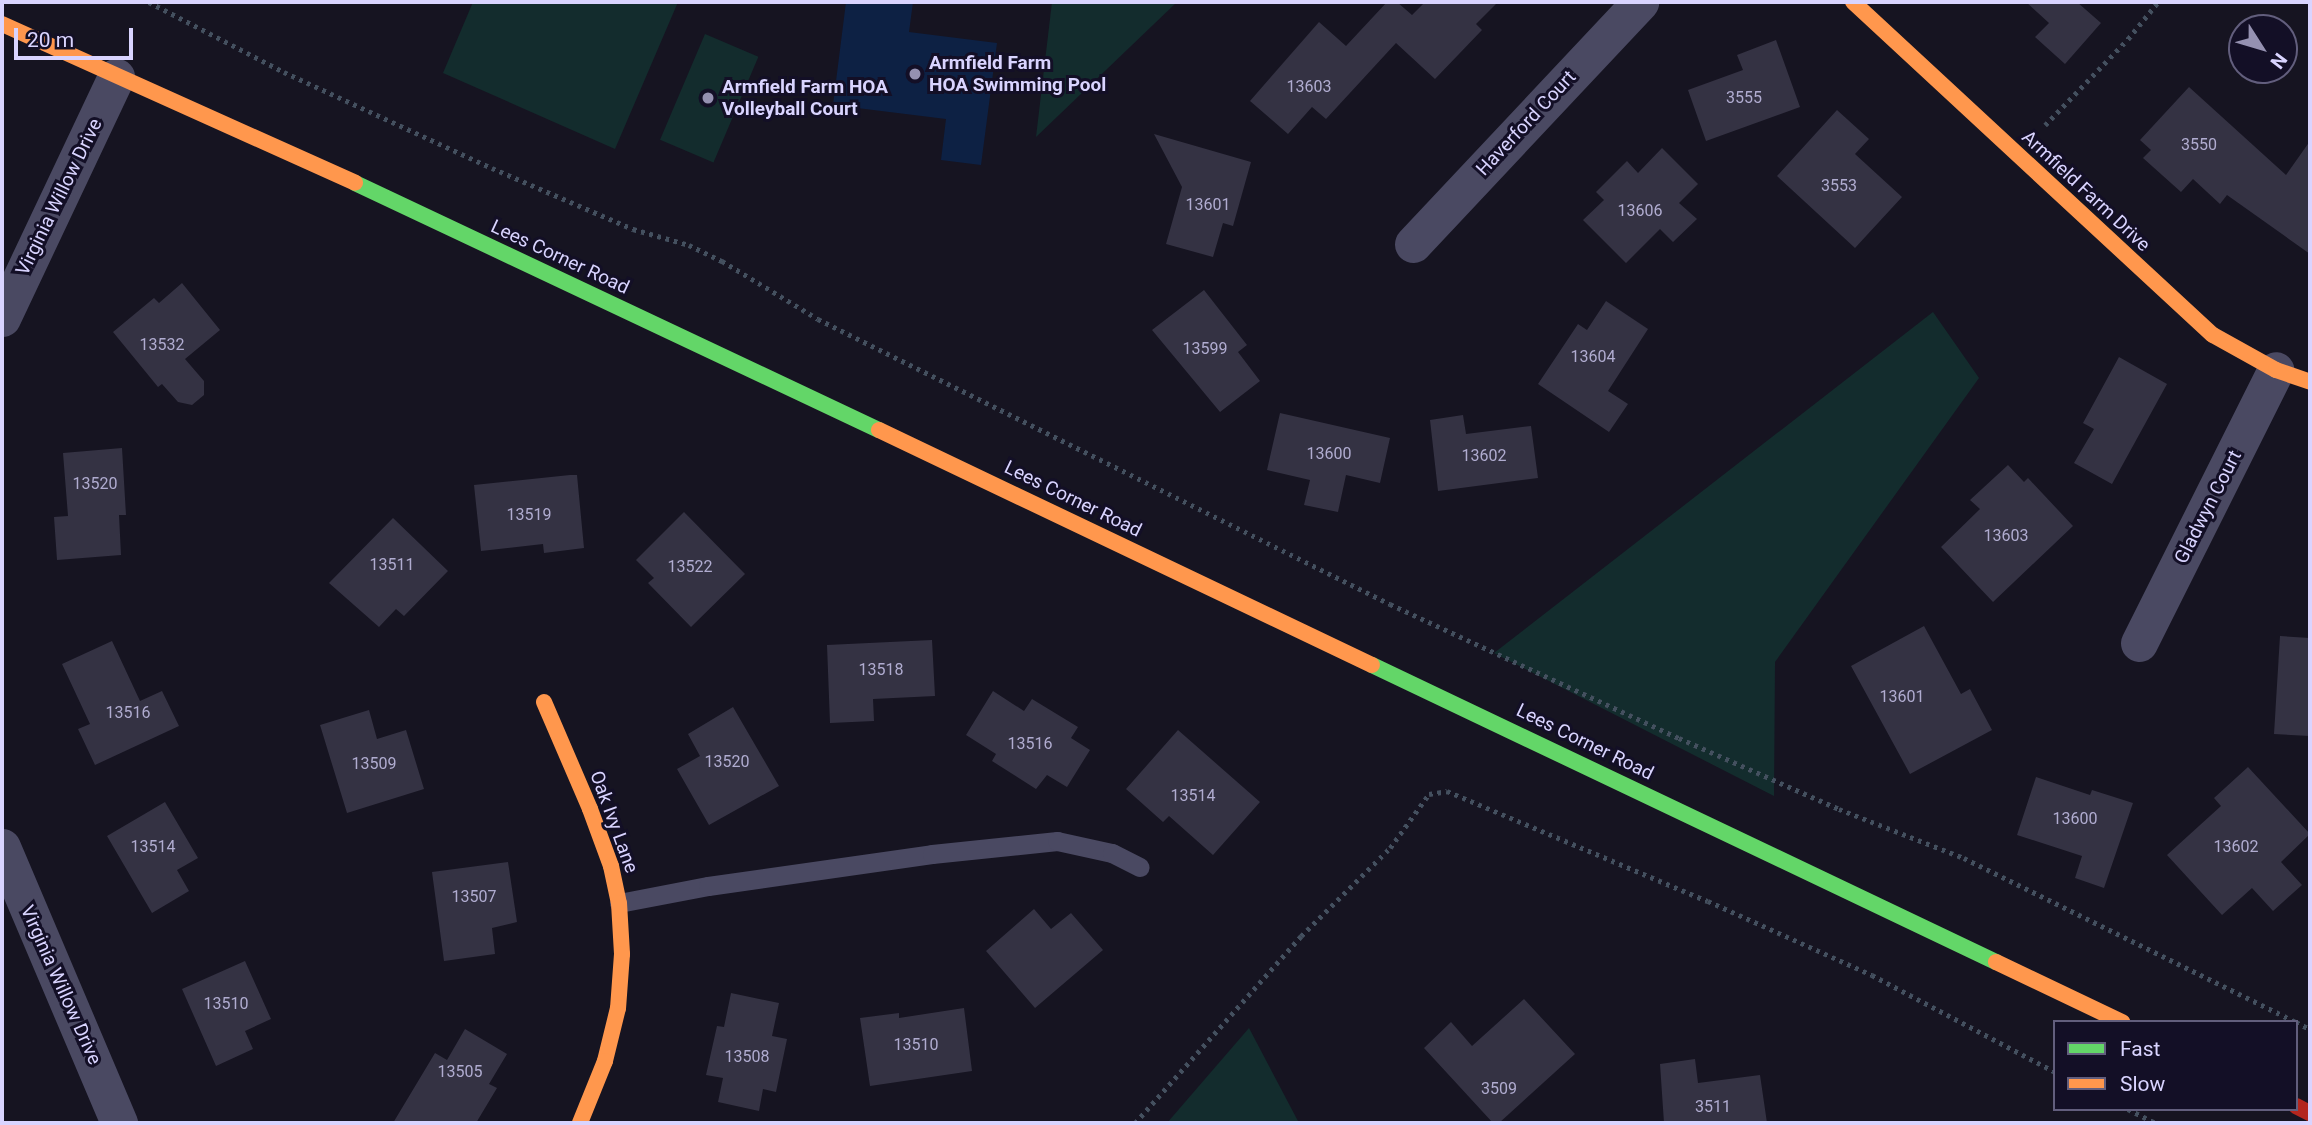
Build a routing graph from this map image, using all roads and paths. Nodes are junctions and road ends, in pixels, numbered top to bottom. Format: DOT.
graph roads {
  1 [pos="149,2"];
  2 [pos="1640,2"];
  3 [pos="1853,2"];
  4 [pos="2158,2"];
  5 [pos="2,24"];
  6 [pos="116,77"];
  7 [pos="2016,154"];
  8 [pos="1413,244"];
  9 [pos="2,318"];
  10 [pos="2276,370"];
  11 [pos="2310,382"];
  12 [pos="2139,643"];
  13 [pos="544,702"];
  14 [pos="2,847"];
  15 [pos="1140,867"];
  16 [pos="620,903"];
  17 [pos="2118,1020"];
  18 [pos="2292,1020"];
  19 [pos="2053,1071"];
  20 [pos="2132,1111"];
  21 [pos="119,1123"];
  22 [pos="580,1123"];
  23 [pos="1135,1123"];
  24 [pos="2156,1123"];
  1 -- 18 [label="path"];
  2 -- 8 [label="street, Haverford Court"];
  3 -- 7 [label="street, Armfield Farm Drive"];
  4 -- 7 [label="path"];
  5 -- 6 [label="street, Lees Corner Road"];
  6 -- 9 [label="street, Virginia Willow Drive"];
  6 -- 17 [label="street, Lees Corner Road"];
  7 -- 10 [label="street, Armfield Farm Drive"];
  10 -- 11 [label="street, Armfield Farm Drive"];
  10 -- 12 [label="street, Gladwyn Court"];
  13 -- 16 [label="street, Oak Ivy Lane"];
  14 -- 21 [label="street, Virginia Willow Drive"];
  15 -- 16 [label="lane"];
  16 -- 22 [label="street, Oak Ivy Lane"];
  19 -- 23 [label="path"];
  20 -- 24 [label="path"];
}
